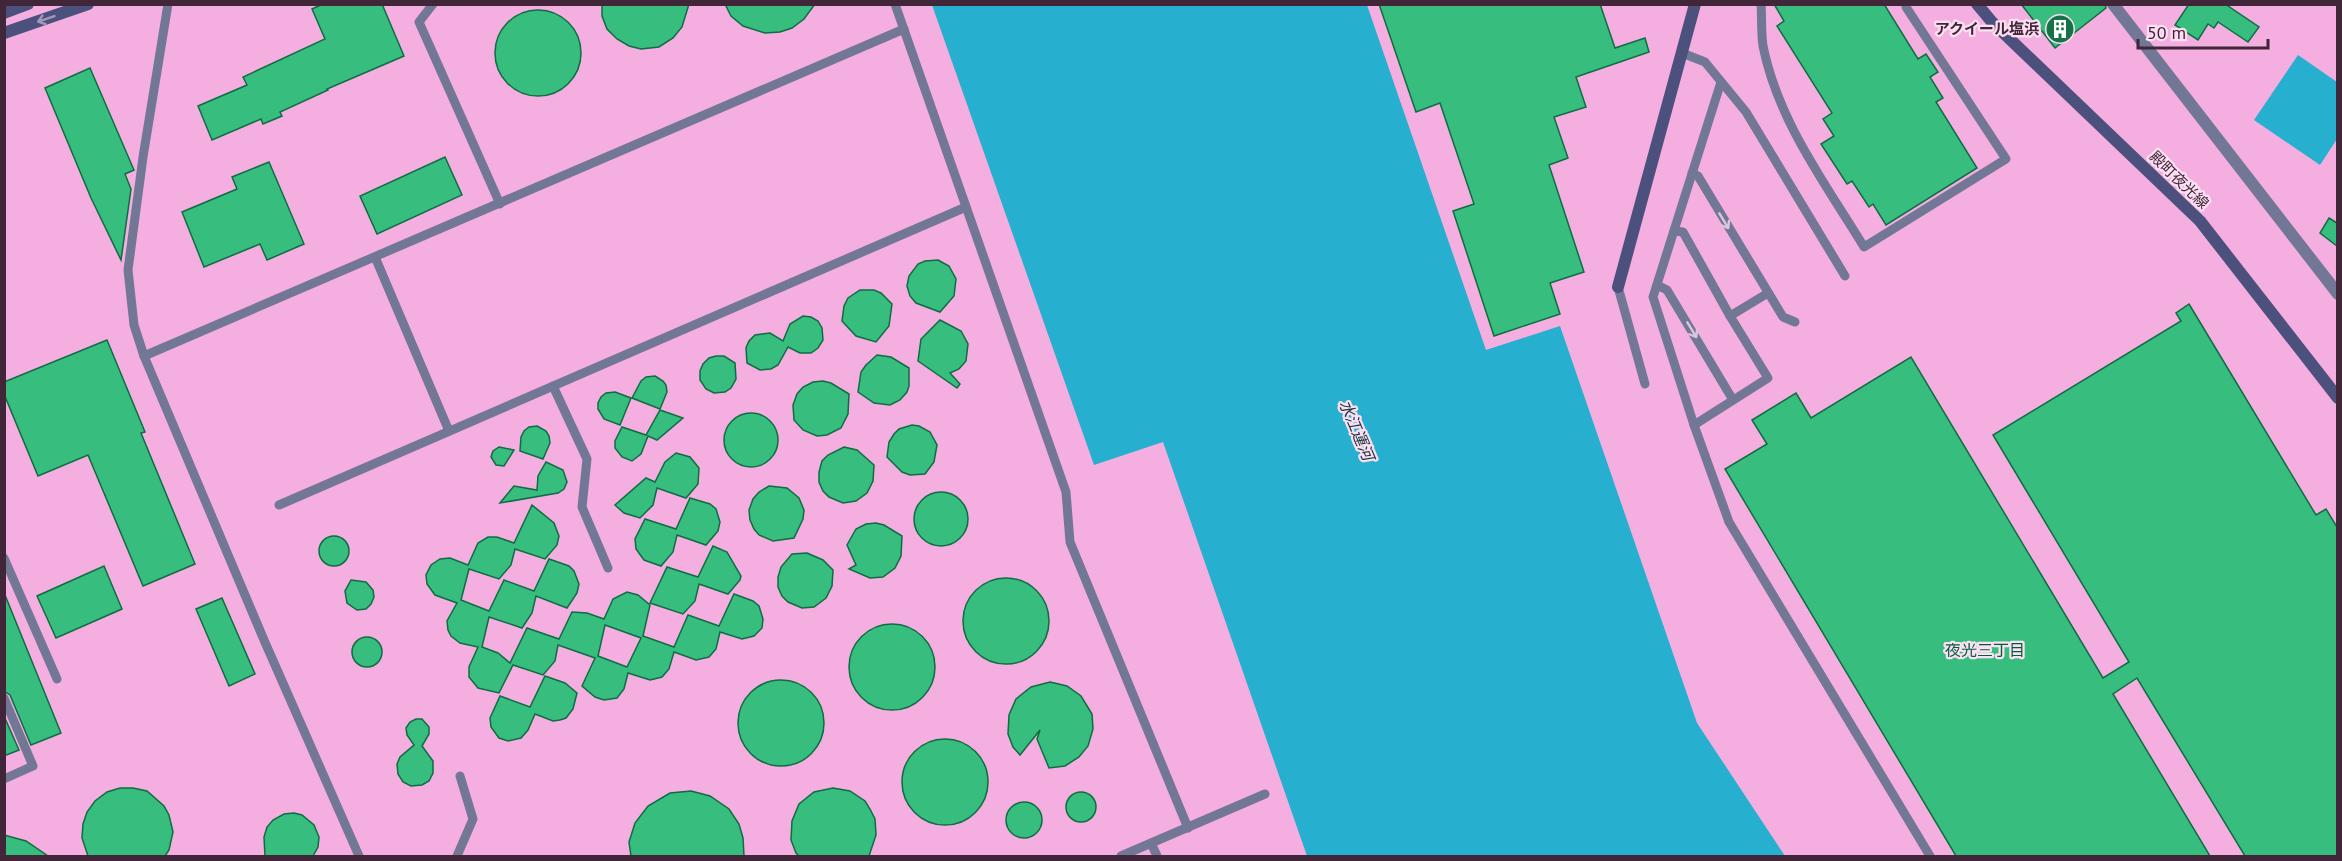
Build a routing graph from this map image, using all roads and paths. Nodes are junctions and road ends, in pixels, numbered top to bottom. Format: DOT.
graph roads {
  1 [pos="28,4"];
  2 [pos="88,4"];
  3 [pos="168,4"];
  4 [pos="433,4"];
  5 [pos="895,4"];
  6 [pos="1695,4"];
  7 [pos="1761,4"];
  8 [pos="1977,4"];
  9 [pos="2113,4"];
  10 [pos="1906,5"];
  11 [pos="4,13"];
  12 [pos="904,29"];
  13 [pos="4,33"];
  14 [pos="1682,53"];
  15 [pos="1720,81"];
  16 [pos="1692,173"];
  17 [pos="500,204"];
  18 [pos="966,207"];
  19 [pos="1674,231"];
  20 [pos="375,257"];
  21 [pos="1845,276"];
  22 [pos="1657,285"];
  23 [pos="1618,287"];
  24 [pos="1768,293"];
  25 [pos="2337,294"];
  26 [pos="1730,316"];
  27 [pos="1795,322"];
  28 [pos="144,356"];
  29 [pos="1644,384"];
  30 [pos="553,386"];
  31 [pos="2337,398"];
  32 [pos="1733,400"];
  33 [pos="1694,425"];
  34 [pos="449,431"];
  35 [pos="279,505"];
  36 [pos="4,558"];
  37 [pos="608,568"];
  38 [pos="57,679"];
  39 [pos="4,698"];
  40 [pos="460,776"];
  41 [pos="4,779"];
  42 [pos="1265,794"];
  43 [pos="1188,828"];
  44 [pos="1151,843"];
  45 [pos="359,856"];
  46 [pos="457,856"];
  47 [pos="1121,856"];
  48 [pos="1157,856"];
  49 [pos="1930,856"];
  1 -- 11 [label="street"];
  2 -- 13 [label="street, one-way"];
  3 -- 28 [label="lane"];
  4 -- 17 [label="lane"];
  5 -- 12 [label="lane"];
  6 -- 14 [label="street"];
  7 -- 10 [label="lane"];
  8 -- 31 [label="street, 殿町夜光線"];
  9 -- 25 [label="street"];
  12 -- 17 [label="lane"];
  12 -- 18 [label="lane"];
  14 -- 15 [label="lane"];
  14 -- 23 [label="street"];
  15 -- 16 [label="lane"];
  15 -- 21 [label="lane"];
  16 -- 19 [label="lane"];
  16 -- 24 [label="lane, one-way"];
  17 -- 20 [label="lane"];
  18 -- 30 [label="lane"];
  18 -- 43 [label="lane"];
  19 -- 22 [label="lane"];
  19 -- 26 [label="lane"];
  20 -- 28 [label="lane"];
  20 -- 34 [label="lane"];
  22 -- 32 [label="lane, one-way"];
  22 -- 33 [label="lane"];
  23 -- 29 [label="lane"];
  24 -- 26 [label="lane"];
  24 -- 27 [label="lane"];
  26 -- 32 [label="lane"];
  28 -- 45 [label="lane"];
  30 -- 34 [label="lane"];
  30 -- 37 [label="lane"];
  32 -- 33 [label="lane"];
  33 -- 49 [label="lane"];
  34 -- 35 [label="lane"];
  36 -- 38 [label="lane"];
  39 -- 41 [label="lane"];
  40 -- 46 [label="lane"];
  42 -- 43 [label="lane"];
  43 -- 44 [label="lane"];
  44 -- 47 [label="lane"];
  44 -- 48 [label="lane"];
}
